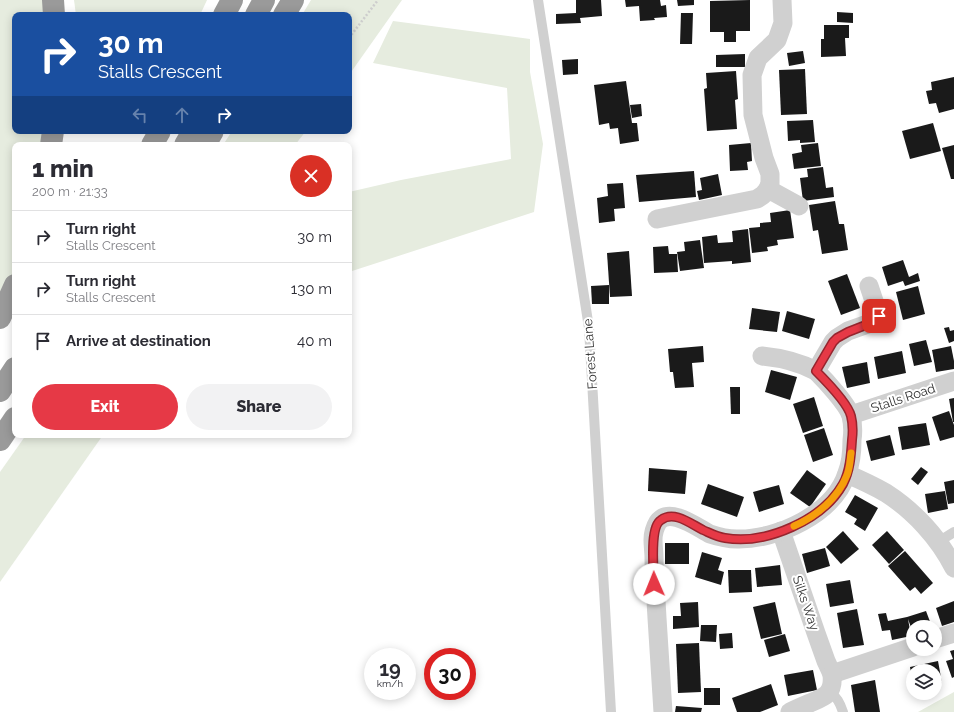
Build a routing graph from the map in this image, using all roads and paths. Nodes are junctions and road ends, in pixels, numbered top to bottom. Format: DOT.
graph roads {
  1 [pos="53,0"];
  2 [pos="232,0"];
  3 [pos="264,0"];
  4 [pos="293,0"];
  5 [pos="378,0"];
  6 [pos="538,0"];
  7 [pos="782,0"];
  8 [pos="54,12"];
  9 [pos="226,12"];
  10 [pos="258,12"];
  11 [pos="286,12"];
  12 [pos="352,34"];
  13 [pos="768,189"];
  14 [pos="799,206"];
  15 [pos="657,219"];
  16 [pos="869,286"];
  17 [pos="12,292"];
  18 [pos="0,318"];
  19 [pos="762,356"];
  20 [pos="816,371"];
  21 [pos="12,373"];
  22 [pos="954,382"];
  23 [pos="0,391"];
  24 [pos="851,415"];
  25 [pos="12,422"];
  26 [pos="0,440"];
  27 [pos="847,474"];
  28 [pos="781,531"];
  29 [pos="954,532"];
  30 [pos="938,542"];
  31 [pos="954,568"];
  32 [pos="954,633"];
  33 [pos="942,637"];
  34 [pos="906,650"];
  35 [pos="831,683"];
  36 [pos="611,712"];
  37 [pos="663,712"];
  38 [pos="790,712"];
  39 [pos="843,712"];
  1 -- 8 [label="highway"];
  2 -- 9 [label="highway"];
  3 -- 10 [label="highway"];
  4 -- 11 [label="highway"];
  5 -- 12 [label="path"];
  6 -- 36 [label="lane, Forest Lane"];
  7 -- 13 [label="street"];
  13 -- 14 [label="street"];
  13 -- 15 [label="street"];
  16 -- 20 [label="street"];
  17 -- 18 [label="highway"];
  19 -- 20 [label="street"];
  20 -- 24 [label="street"];
  21 -- 23 [label="highway"];
  22 -- 24 [label="street, Stalls Road"];
  24 -- 27 [label="street"];
  25 -- 26 [label="highway"];
  27 -- 28 [label="street"];
  27 -- 30 [label="street"];
  28 -- 35 [label="street, Silks Way"];
  28 -- 37 [label="street"];
  29 -- 30 [label="lane"];
  30 -- 31 [label="street"];
  32 -- 33 [label="street"];
  34 -- 35 [label="street"];
  35 -- 38 [label="street"];
  35 -- 39 [label="lane"];
}
